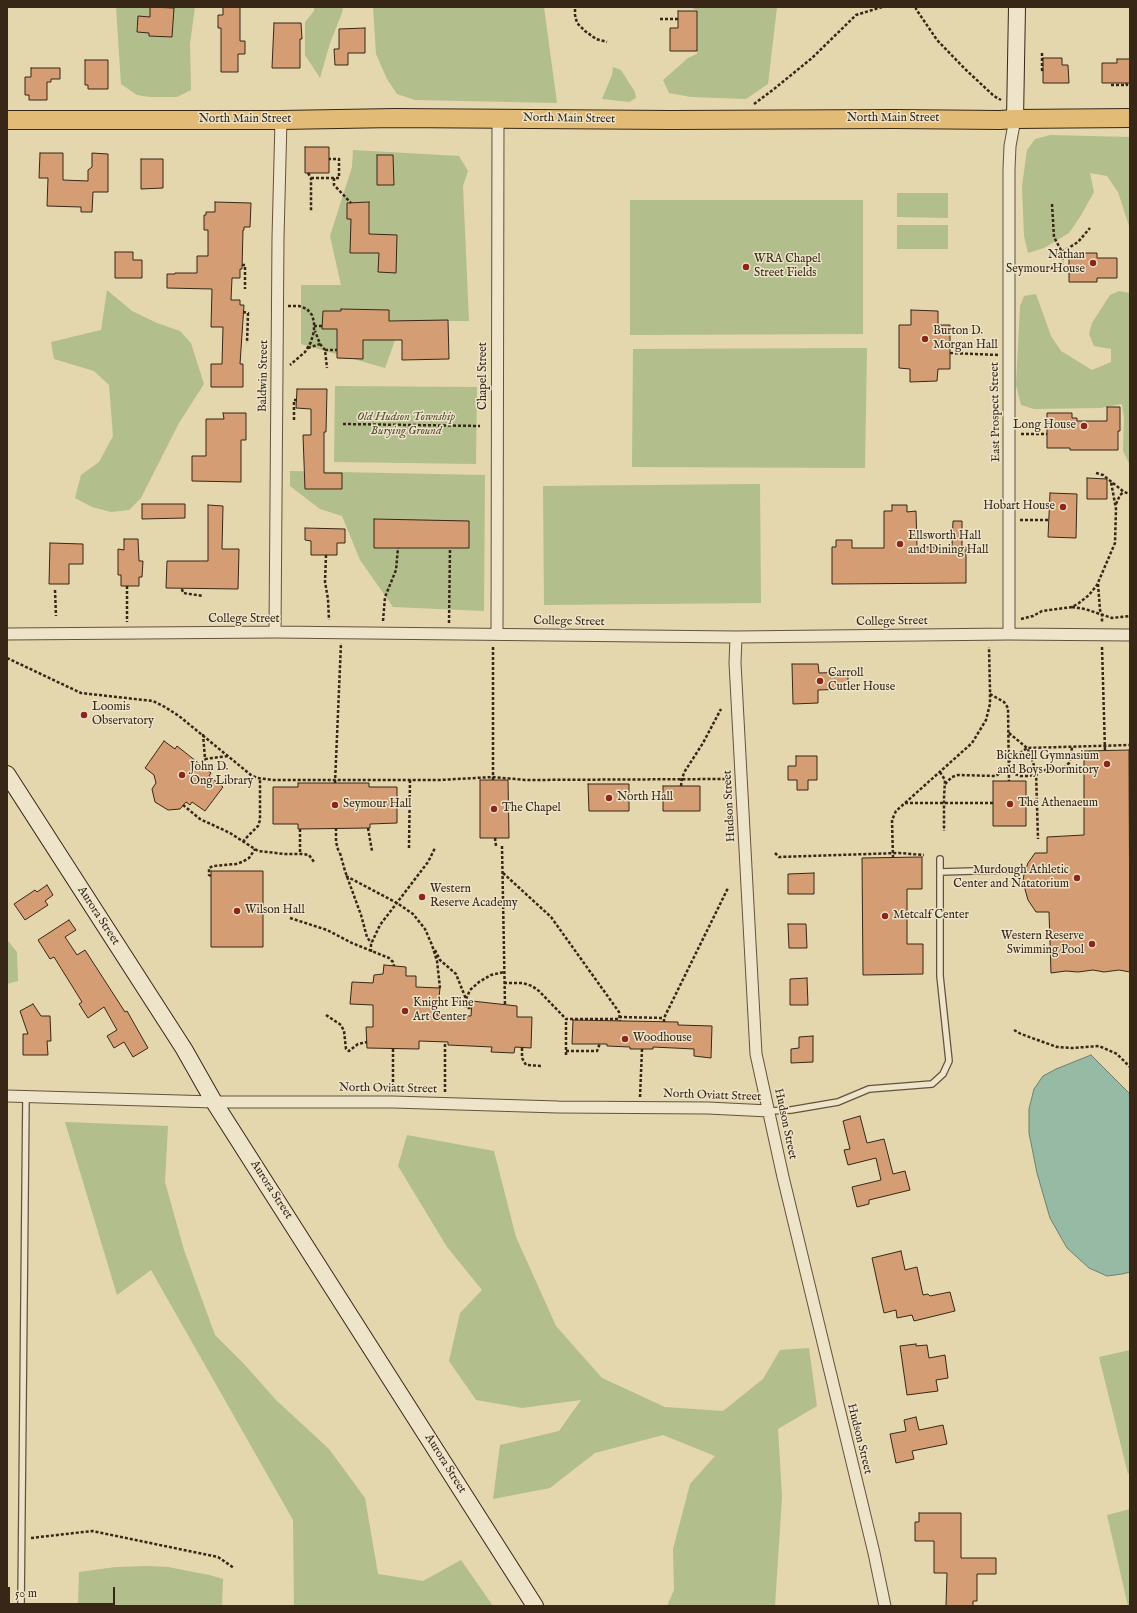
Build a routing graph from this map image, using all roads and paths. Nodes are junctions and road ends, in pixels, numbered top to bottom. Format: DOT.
graph roads {
  1 [pos="882,7"];
  2 [pos="916,7"];
  3 [pos="1017,7"];
  4 [pos="575,9"];
  5 [pos="660,19"];
  6 [pos="678,19"];
  7 [pos="607,42"];
  8 [pos="1042,53"];
  9 [pos="1043,69"];
  10 [pos="1126,83"];
  11 [pos="1111,85"];
  12 [pos="1015,110"];
  13 [pos="498,118"];
  14 [pos="1130,118"];
  15 [pos="729,119"];
  16 [pos="7,120"];
  17 [pos="281,120"];
  18 [pos="329,159"];
  19 [pos="308,173"];
  20 [pos="312,178"];
  21 [pos="334,178"];
  22 [pos="351,203"];
  23 [pos="1052,204"];
  24 [pos="311,212"];
  25 [pos="1090,228"];
  26 [pos="1062,252"];
  27 [pos="242,265"];
  28 [pos="1008,268"];
  29 [pos="1062,268"];
  30 [pos="1069,268"];
  31 [pos="245,289"];
  32 [pos="278,307"];
  33 [pos="243,312"];
  34 [pos="314,326"];
  35 [pos="322,326"];
  36 [pos="314,330"];
  37 [pos="247,343"];
  38 [pos="320,344"];
  39 [pos="307,348"];
  40 [pos="325,350"];
  41 [pos="337,350"];
  42 [pos="950,353"];
  43 [pos="1008,355"];
  44 [pos="287,368"];
  45 [pos="327,368"];
  46 [pos="297,400"];
  47 [pos="294,420"];
  48 [pos="343,424"];
  49 [pos="480,426"];
  50 [pos="1008,434"];
  51 [pos="1047,434"];
  52 [pos="1096,473"];
  53 [pos="1111,482"];
  54 [pos="1124,492"];
  55 [pos="1130,494"];
  56 [pos="1116,506"];
  57 [pos="1009,520"];
  58 [pos="1049,520"];
  59 [pos="398,548"];
  60 [pos="450,548"];
  61 [pos="326,555"];
  62 [pos="1098,583"];
  63 [pos="127,586"];
  64 [pos="182,589"];
  65 [pos="55,590"];
  66 [pos="203,596"];
  67 [pos="1072,607"];
  68 [pos="1102,615"];
  69 [pos="56,616"];
  70 [pos="1130,616"];
  71 [pos="1009,619"];
  72 [pos="275,632"];
  73 [pos="128,633"];
  74 [pos="328,633"];
  75 [pos="342,633"];
  76 [pos="382,633"];
  77 [pos="7,634"];
  78 [pos="448,634"];
  79 [pos="495,634"];
  80 [pos="988,634"];
  81 [pos="1009,634"];
  82 [pos="1101,635"];
  83 [pos="1130,635"];
  84 [pos="736,638"];
  85 [pos="7,658"];
  86 [pos="990,694"];
  87 [pos="721,709"];
  88 [pos="1009,733"];
  89 [pos="203,734"];
  90 [pos="1130,745"];
  91 [pos="1072,746"];
  92 [pos="1105,746"];
  93 [pos="1027,748"];
  94 [pos="1105,751"];
  95 [pos="228,756"];
  96 [pos="206,759"];
  97 [pos="1008,762"];
  98 [pos="201,765"];
  99 [pos="940,772"];
  100 [pos="1008,772"];
  101 [pos="7,774"];
  102 [pos="1036,775"];
  103 [pos="682,778"];
  104 [pos="260,779"];
  105 [pos="335,779"];
  106 [pos="410,779"];
  107 [pos="493,779"];
  108 [pos="725,779"];
  109 [pos="1009,781"];
  110 [pos="335,783"];
  111 [pos="945,784"];
  112 [pos="682,786"];
  113 [pos="904,803"];
  114 [pos="944,803"];
  115 [pos="993,803"];
  116 [pos="1037,803"];
  117 [pos="1026,804"];
  118 [pos="183,805"];
  119 [pos="336,828"];
  120 [pos="368,828"];
  121 [pos="300,829"];
  122 [pos="944,831"];
  123 [pos="495,838"];
  124 [pos="1038,839"];
  125 [pos="243,842"];
  126 [pos="496,846"];
  127 [pos="502,846"];
  128 [pos="409,848"];
  129 [pos="435,848"];
  130 [pos="255,849"];
  131 [pos="372,851"];
  132 [pos="775,853"];
  133 [pos="300,854"];
  134 [pos="924,854"];
  135 [pos="893,856"];
  136 [pos="940,859"];
  137 [pos="314,862"];
  138 [pos="1008,870"];
  139 [pos="940,872"];
  140 [pos="503,873"];
  141 [pos="211,876"];
  142 [pos="346,876"];
  143 [pos="728,888"];
  144 [pos="397,903"];
  145 [pos="290,918"];
  146 [pos="371,944"];
  147 [pos="432,945"];
  148 [pos="371,952"];
  149 [pos="394,966"];
  150 [pos="504,972"];
  151 [pos="504,983"];
  152 [pos="440,988"];
  153 [pos="466,999"];
  154 [pos="505,1005"];
  155 [pos="471,1008"];
  156 [pos="326,1015"];
  157 [pos="664,1018"];
  158 [pos="566,1019"];
  159 [pos="620,1019"];
  160 [pos="664,1022"];
  161 [pos="1014,1030"];
  162 [pos="366,1042"];
  163 [pos="445,1042"];
  164 [pos="600,1043"];
  165 [pos="393,1048"];
  166 [pos="522,1048"];
  167 [pos="642,1049"];
  168 [pos="566,1050"];
  169 [pos="566,1055"];
  170 [pos="542,1066"];
  171 [pos="1130,1067"];
  172 [pos="7,1096"];
  173 [pos="26,1096"];
  174 [pos="214,1102"];
  175 [pos="394,1102"];
  176 [pos="445,1103"];
  177 [pos="640,1108"];
  178 [pos="769,1111"];
  179 [pos="30,1538"];
  180 [pos="234,1568"];
  181 [pos="21,1606"];
  182 [pos="535,1606"];
  183 [pos="884,1606"];
  1 -- 15 [label="path"];
  2 -- 12 [label="path"];
  3 -- 12 [label="street"];
  4 -- 7 [label="path"];
  5 -- 6 [label="path"];
  8 -- 9 [label="path"];
  10 -- 11 [label="path"];
  12 -- 14 [label="main road, North Main Street"];
  12 -- 15 [label="main road, North Main Street"];
  12 -- 28 [label="street, East Prospect Street"];
  13 -- 15 [label="main road, North Main Street"];
  13 -- 17 [label="main road, North Main Street"];
  13 -- 79 [label="street, Chapel Street"];
  16 -- 17 [label="main road, North Main Street"];
  17 -- 32 [label="street, Baldwin Street"];
  18 -- 21 [label="path"];
  19 -- 20 [label="path"];
  20 -- 21 [label="path"];
  20 -- 24 [label="path"];
  21 -- 22 [label="path"];
  23 -- 26 [label="path"];
  25 -- 26 [label="path"];
  26 -- 29 [label="path"];
  27 -- 31 [label="path"];
  28 -- 29 [label="path"];
  28 -- 43 [label="street, East Prospect Street"];
  29 -- 30 [label="path"];
  32 -- 34 [label="path"];
  32 -- 72 [label="street, Baldwin Street"];
  33 -- 37 [label="path"];
  34 -- 35 [label="path"];
  34 -- 36 [label="path"];
  36 -- 38 [label="path"];
  36 -- 39 [label="path"];
  38 -- 39 [label="path"];
  38 -- 40 [label="path"];
  39 -- 44 [label="path"];
  40 -- 41 [label="path"];
  40 -- 45 [label="path"];
  42 -- 43 [label="path"];
  43 -- 50 [label="street, East Prospect Street"];
  46 -- 47 [label="path"];
  48 -- 49 [label="path"];
  50 -- 51 [label="path"];
  50 -- 57 [label="street, East Prospect Street"];
  52 -- 53 [label="path"];
  53 -- 54 [label="path"];
  53 -- 56 [label="path"];
  54 -- 55 [label="path"];
  54 -- 56 [label="path"];
  56 -- 62 [label="path"];
  57 -- 58 [label="path"];
  57 -- 71 [label="street, East Prospect Street"];
  59 -- 76 [label="path"];
  60 -- 78 [label="path"];
  61 -- 74 [label="path"];
  62 -- 67 [label="path"];
  62 -- 68 [label="path"];
  63 -- 73 [label="path"];
  64 -- 66 [label="path"];
  65 -- 69 [label="path"];
  67 -- 68 [label="path"];
  67 -- 71 [label="path"];
  68 -- 70 [label="path"];
  68 -- 82 [label="path"];
  71 -- 81 [label="street, East Prospect Street"];
  72 -- 73 [label="street, College Street"];
  72 -- 74 [label="street, College Street"];
  73 -- 77 [label="street, College Street"];
  74 -- 75 [label="street, College Street"];
  75 -- 76 [label="street, College Street"];
  75 -- 105 [label="path"];
  76 -- 78 [label="street, College Street"];
  78 -- 79 [label="street, College Street"];
  79 -- 84 [label="street, College Street"];
  79 -- 107 [label="path"];
  80 -- 81 [label="street, College Street"];
  80 -- 84 [label="street, College Street"];
  80 -- 86 [label="path"];
  81 -- 82 [label="street, College Street"];
  82 -- 83 [label="street, College Street"];
  82 -- 92 [label="path"];
  84 -- 178 [label="street, Hudson Street"];
  85 -- 89 [label="path"];
  86 -- 88 [label="path"];
  86 -- 99 [label="path"];
  87 -- 103 [label="path"];
  88 -- 93 [label="path"];
  88 -- 97 [label="path"];
  89 -- 95 [label="path"];
  89 -- 96 [label="path"];
  90 -- 92 [label="path"];
  91 -- 92 [label="path"];
  91 -- 93 [label="path"];
  91 -- 102 [label="path"];
  92 -- 94 [label="path"];
  93 -- 97 [label="path"];
  93 -- 102 [label="path"];
  95 -- 96 [label="path"];
  95 -- 104 [label="path"];
  96 -- 98 [label="path"];
  97 -- 100 [label="path"];
  99 -- 111 [label="path"];
  99 -- 113 [label="path"];
  100 -- 102 [label="path"];
  100 -- 109 [label="path"];
  100 -- 111 [label="path"];
  101 -- 174 [label="street, Aurora Street"];
  102 -- 116 [label="path"];
  103 -- 107 [label="path"];
  103 -- 108 [label="path"];
  103 -- 112 [label="path"];
  104 -- 105 [label="path"];
  104 -- 125 [label="path"];
  105 -- 106 [label="path"];
  105 -- 110 [label="path"];
  106 -- 107 [label="path"];
  106 -- 128 [label="path"];
  111 -- 114 [label="path"];
  113 -- 114 [label="path"];
  113 -- 135 [label="path"];
  114 -- 115 [label="path"];
  114 -- 122 [label="path"];
  116 -- 117 [label="path"];
  116 -- 124 [label="path"];
  118 -- 125 [label="path"];
  119 -- 142 [label="path"];
  120 -- 131 [label="path"];
  121 -- 133 [label="path"];
  123 -- 126 [label="path"];
  125 -- 130 [label="path"];
  127 -- 140 [label="path"];
  129 -- 144 [label="path"];
  130 -- 133 [label="path"];
  130 -- 141 [label="path"];
  132 -- 135 [label="path"];
  133 -- 137 [label="path"];
  134 -- 135 [label="path"];
  136 -- 139 [label="lane"];
  138 -- 139 [label="lane"];
  139 -- 178 [label="lane"];
  140 -- 150 [label="path"];
  140 -- 159 [label="path"];
  142 -- 144 [label="path"];
  142 -- 146 [label="path"];
  143 -- 157 [label="path"];
  144 -- 146 [label="path"];
  144 -- 147 [label="path"];
  145 -- 148 [label="path"];
  146 -- 148 [label="path"];
  147 -- 152 [label="path"];
  147 -- 153 [label="path"];
  148 -- 149 [label="path"];
  150 -- 151 [label="path"];
  150 -- 153 [label="path"];
  151 -- 154 [label="path"];
  151 -- 158 [label="path"];
  153 -- 155 [label="path"];
  156 -- 162 [label="path"];
  157 -- 159 [label="path"];
  157 -- 160 [label="path"];
  158 -- 159 [label="path"];
  158 -- 168 [label="path"];
  161 -- 171 [label="path"];
  163 -- 176 [label="path"];
  164 -- 168 [label="path"];
  165 -- 175 [label="path"];
  166 -- 170 [label="path"];
  167 -- 177 [label="path"];
  168 -- 169 [label="path"];
  172 -- 173 [label="street, North Oviatt Street"];
  173 -- 174 [label="street, North Oviatt Street"];
  173 -- 181 [label="lane"];
  174 -- 175 [label="street, North Oviatt Street"];
  174 -- 182 [label="street, Aurora Street"];
  175 -- 176 [label="street, North Oviatt Street"];
  176 -- 177 [label="street, North Oviatt Street"];
  177 -- 178 [label="street, North Oviatt Street"];
  178 -- 183 [label="street, Hudson Street"];
  179 -- 180 [label="path"];
}
